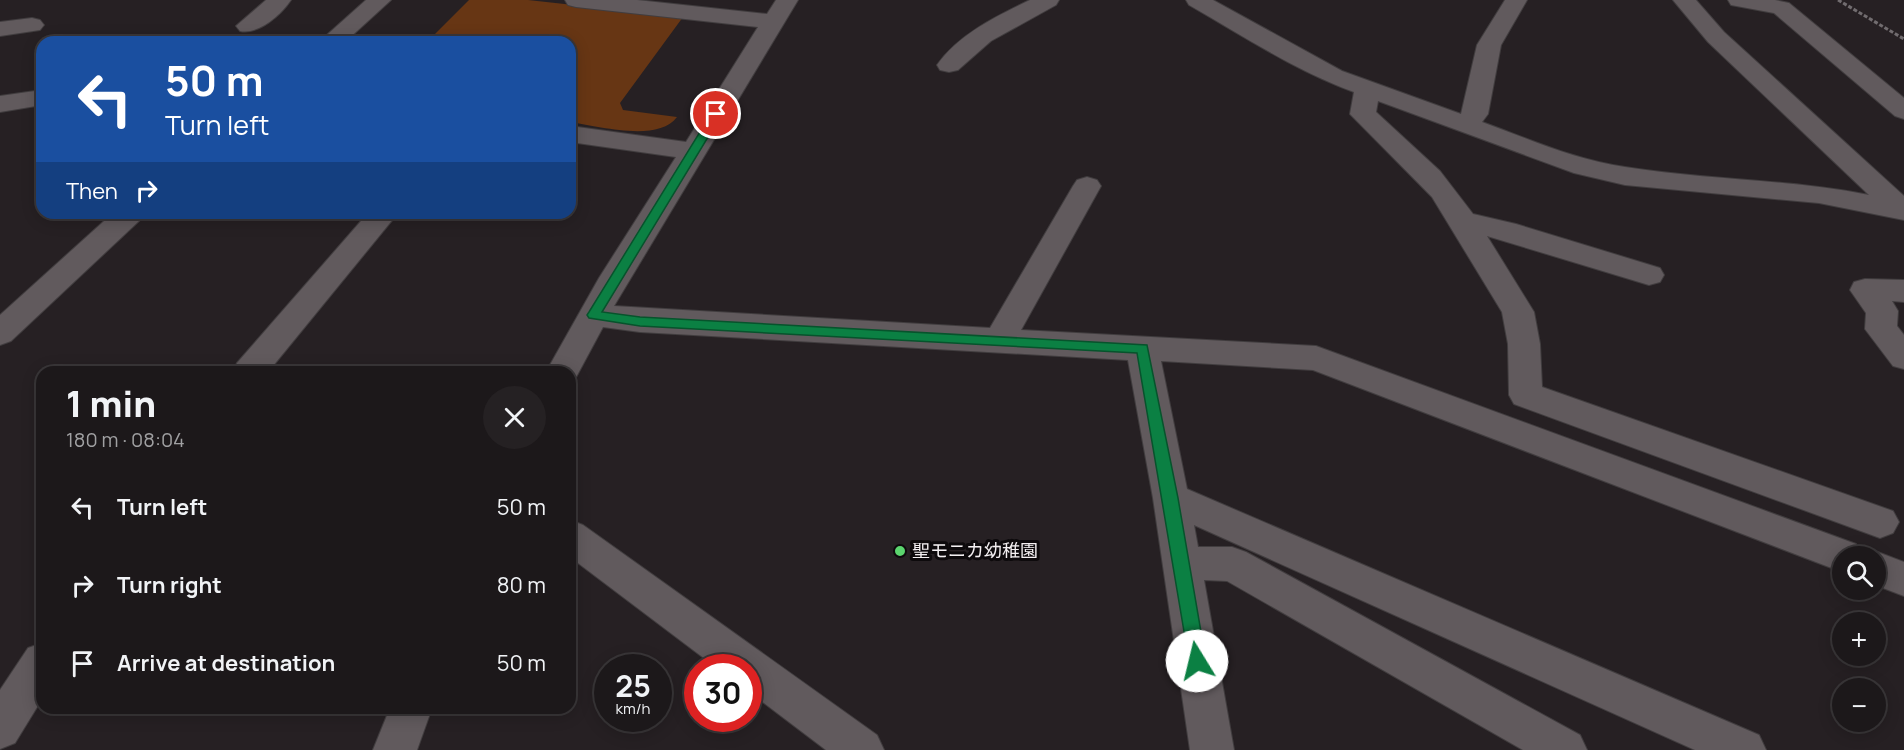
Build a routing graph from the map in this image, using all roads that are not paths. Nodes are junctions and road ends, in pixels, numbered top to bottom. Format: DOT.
graph roads {
  1 [pos="280,0"];
  2 [pos="380,0"];
  3 [pos="576,0"];
  4 [pos="1048,0"];
  5 [pos="1516,0"];
  6 [pos="1684,0"];
  7 [pos="1739,0"];
  8 [pos="1200,1"];
  9 [pos="780,11"];
  10 [pos="32,25"];
  11 [pos="248,26"];
  12 [pos="0,28"];
  13 [pos="338,36"];
  14 [pos="949,65"];
  15 [pos="1367,88"];
  16 [pos="35,99"];
  17 [pos="0,104"];
  18 [pos="1904,111"];
  19 [pos="1466,125"];
  20 [pos="576,135"];
  21 [pos="694,151"];
  22 [pos="1087,186"];
  23 [pos="1904,211"];
  24 [pos="124,219"];
  25 [pos="379,219"];
  26 [pos="1463,221"];
  27 [pos="1649,275"];
  28 [pos="1904,291"];
  29 [pos="594,315"];
  30 [pos="0,333"];
  31 [pos="999,340"];
  32 [pos="1143,348"];
  33 [pos="1904,357"];
  34 [pos="254,366"];
  35 [pos="565,366"];
  36 [pos="1171,498"];
  37 [pos="1880,522"];
  38 [pos="576,540"];
  39 [pos="1832,552"];
  40 [pos="1182,563"];
  41 [pos="1886,572"];
  42 [pos="1904,579"];
  43 [pos="36,671"];
  44 [pos="409,714"];
  45 [pos="0,728"];
  46 [pos="395,750"];
  47 [pos="861,750"];
  48 [pos="1212,750"];
  49 [pos="1564,750"];
  50 [pos="1744,750"];
  1 -- 11 [label="street"];
  2 -- 13 [label="street"];
  3 -- 9 [label="street"];
  4 -- 14 [label="street"];
  5 -- 19 [label="street"];
  6 -- 23 [label="street"];
  7 -- 18 [label="street"];
  8 -- 15 [label="street"];
  9 -- 21 [label="street"];
  10 -- 12 [label="street"];
  15 -- 19 [label="street"];
  15 -- 26 [label="street"];
  16 -- 17 [label="street"];
  19 -- 23 [label="street"];
  20 -- 21 [label="street"];
  21 -- 29 [label="street"];
  22 -- 31 [label="street"];
  24 -- 30 [label="street"];
  25 -- 34 [label="street"];
  26 -- 27 [label="street"];
  26 -- 37 [label="street"];
  28 -- 33 [label="street"];
  29 -- 31 [label="street"];
  29 -- 35 [label="street"];
  31 -- 32 [label="street"];
  32 -- 36 [label="street"];
  32 -- 39 [label="street"];
  36 -- 40 [label="street"];
  36 -- 50 [label="street"];
  38 -- 47 [label="street"];
  40 -- 48 [label="street"];
  40 -- 49 [label="street"];
  41 -- 42 [label="street"];
  43 -- 45 [label="street"];
  44 -- 46 [label="street"];
}
